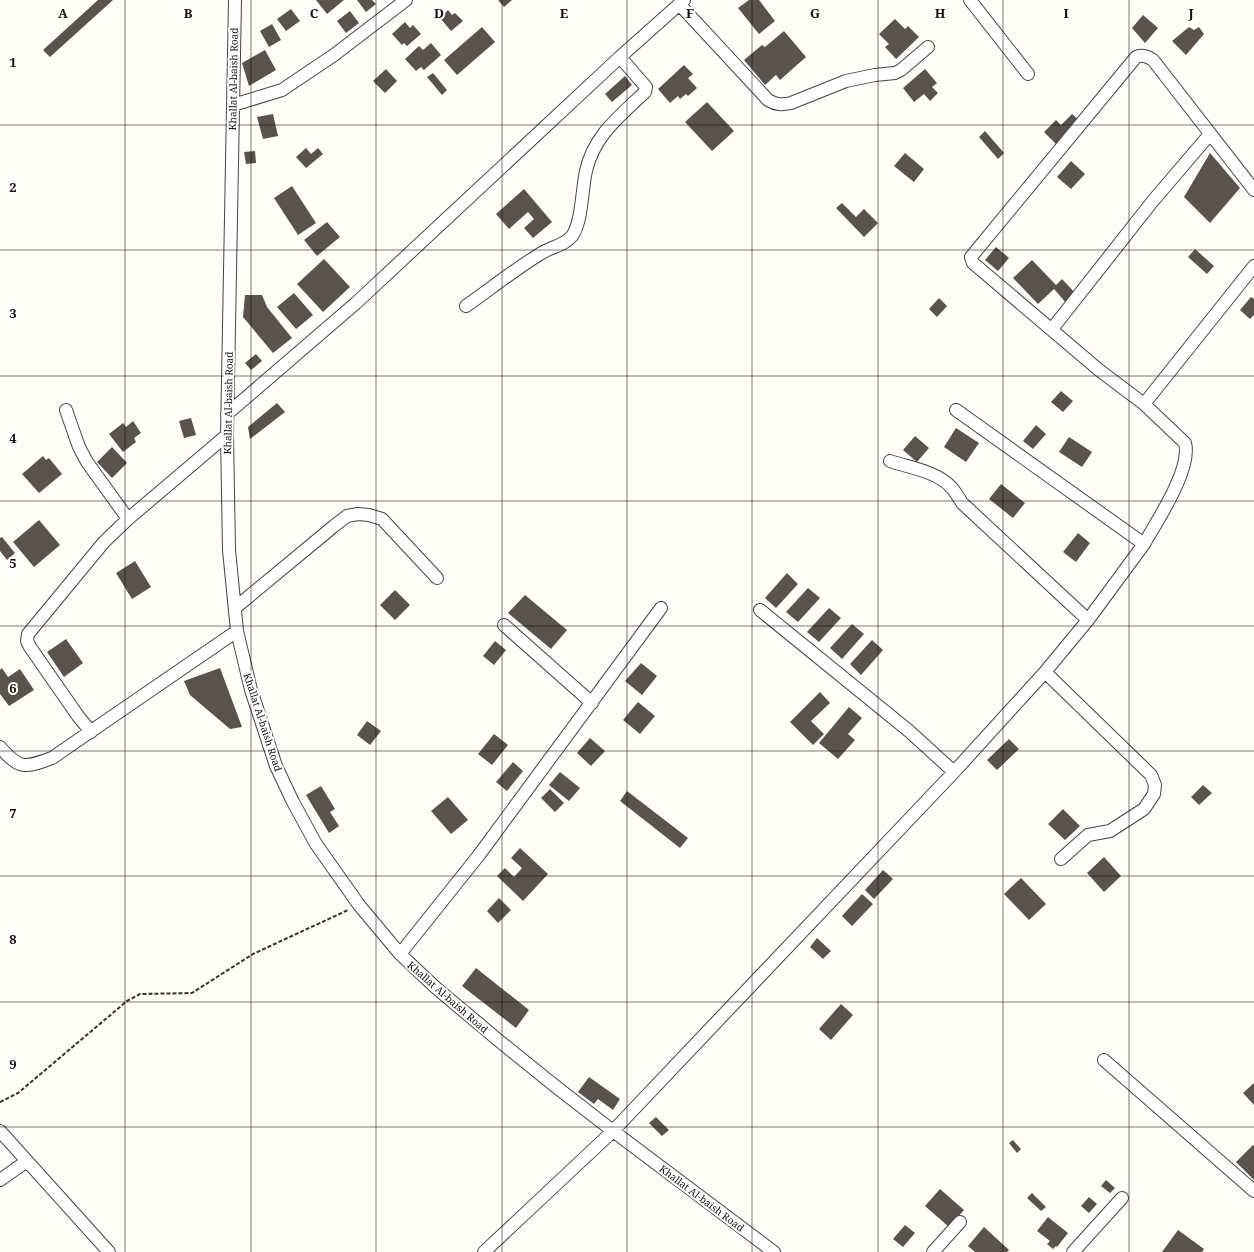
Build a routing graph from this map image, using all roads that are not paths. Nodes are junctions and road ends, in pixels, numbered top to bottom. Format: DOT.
graph roads {
  1 [pos="235,0"];
  2 [pos="406,0"];
  3 [pos="970,0"];
  4 [pos="681,2"];
  5 [pos="928,46"];
  6 [pos="620,57"];
  7 [pos="1028,74"];
  8 [pos="233,105"];
  9 [pos="1210,134"];
  10 [pos="1254,190"];
  11 [pos="1254,266"];
  12 [pos="466,306"];
  13 [pos="1052,329"];
  14 [pos="1144,404"];
  15 [pos="66,410"];
  16 [pos="956,410"];
  17 [pos="227,414"];
  18 [pos="227,435"];
  19 [pos="890,461"];
  20 [pos="128,519"];
  21 [pos="1144,544"];
  22 [pos="437,578"];
  23 [pos="234,608"];
  24 [pos="661,608"];
  25 [pos="760,610"];
  26 [pos="1088,620"];
  27 [pos="504,624"];
  28 [pos="237,631"];
  29 [pos="1045,672"];
  30 [pos="592,703"];
  31 [pos="91,732"];
  32 [pos="0,747"];
  33 [pos="954,772"];
  34 [pos="1061,859"];
  35 [pos="400,954"];
  36 [pos="1104,1060"];
  37 [pos="0,1131"];
  38 [pos="613,1131"];
  39 [pos="28,1162"];
  40 [pos="0,1180"];
  41 [pos="1254,1191"];
  42 [pos="1122,1198"];
  43 [pos="960,1222"];
  44 [pos="109,1252"];
  45 [pos="484,1252"];
  46 [pos="774,1252"];
  47 [pos="933,1252"];
  48 [pos="1073,1252"];
  1 -- 8 [label="street, Khallat Al-baish Road"];
  2 -- 8 [label="street"];
  3 -- 7 [label="street"];
  4 -- 5 [label="street"];
  4 -- 6 [label="street"];
  6 -- 12 [label="street"];
  6 -- 17 [label="street"];
  8 -- 17 [label="street, Khallat Al-baish Road"];
  9 -- 10 [label="street"];
  9 -- 13 [label="street"];
  9 -- 13 [label="street"];
  11 -- 14 [label="street"];
  13 -- 14 [label="street"];
  14 -- 21 [label="street"];
  15 -- 20 [label="street"];
  16 -- 21 [label="street"];
  17 -- 18 [label="street, Khallat Al-baish Road"];
  18 -- 20 [label="street"];
  18 -- 23 [label="street, Khallat Al-baish Road"];
  19 -- 26 [label="street"];
  20 -- 31 [label="street"];
  21 -- 26 [label="street"];
  22 -- 23 [label="street"];
  23 -- 28 [label="street, Khallat Al-baish Road"];
  24 -- 30 [label="street"];
  25 -- 33 [label="street"];
  26 -- 29 [label="street"];
  27 -- 30 [label="street"];
  28 -- 31 [label="street"];
  28 -- 35 [label="street, Khallat Al-baish Road"];
  29 -- 33 [label="street"];
  29 -- 34 [label="street"];
  30 -- 35 [label="street"];
  31 -- 32 [label="street"];
  33 -- 38 [label="street"];
  35 -- 38 [label="street, Khallat Al-baish Road"];
  36 -- 41 [label="street"];
  37 -- 39 [label="street"];
  38 -- 45 [label="street"];
  38 -- 46 [label="street, Khallat Al-baish Road"];
  39 -- 40 [label="street"];
  39 -- 44 [label="street"];
  42 -- 48 [label="street"];
  43 -- 47 [label="street"];
}
